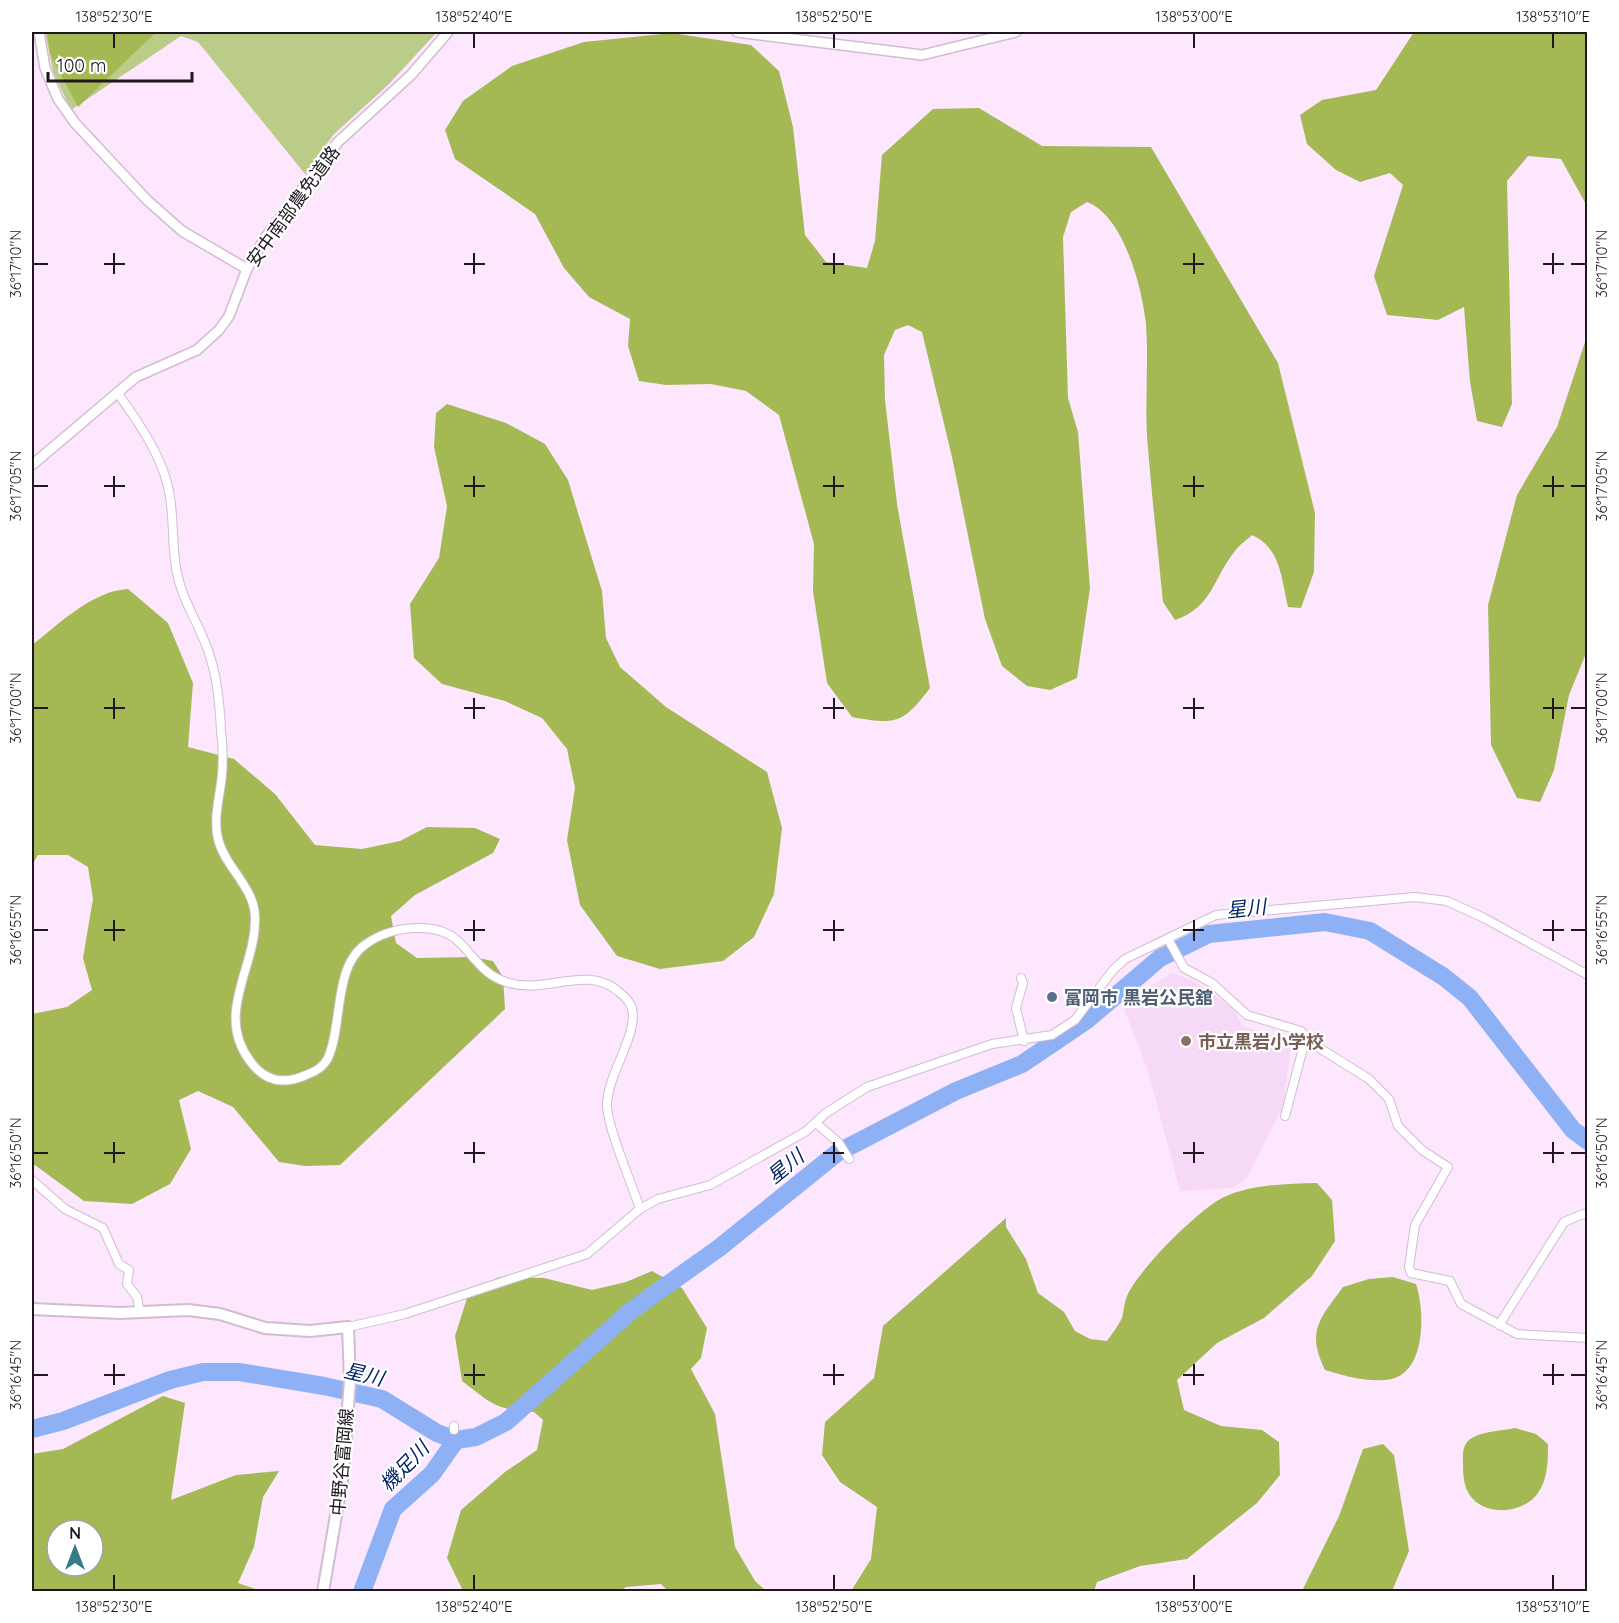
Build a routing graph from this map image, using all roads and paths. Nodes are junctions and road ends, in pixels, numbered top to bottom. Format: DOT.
graph roads {
  1 [pos="39,32"];
  2 [pos="448,32"];
  3 [pos="737,32"];
  4 [pos="1016,32"];
  5 [pos="247,269"];
  6 [pos="117,392"];
  7 [pos="32,465"];
  8 [pos="1169,941"];
  9 [pos="1587,975"];
  10 [pos="1021,978"];
  11 [pos="1306,1036"];
  12 [pos="1024,1041"];
  13 [pos="1285,1116"];
  14 [pos="816,1123"];
  15 [pos="849,1159"];
  16 [pos="32,1180"];
  17 [pos="640,1209"];
  18 [pos="1587,1215"];
  19 [pos="32,1309"];
  20 [pos="140,1313"];
  21 [pos="1499,1325"];
  22 [pos="348,1327"];
  23 [pos="1587,1338"];
  24 [pos="323,1592"];
  1 -- 5 [label="street"];
  2 -- 5 [label="street, 安中南部農免道路"];
  3 -- 4 [label="street"];
  5 -- 6 [label="street, 安中南部農免道路"];
  6 -- 7 [label="street, 安中南部農免道路"];
  6 -- 17 [label="street"];
  8 -- 9 [label="street"];
  8 -- 11 [label="street"];
  8 -- 12 [label="street"];
  10 -- 12 [label="street"];
  11 -- 13 [label="street"];
  11 -- 21 [label="street"];
  12 -- 14 [label="street"];
  14 -- 15 [label="street"];
  14 -- 17 [label="street"];
  16 -- 20 [label="street"];
  17 -- 22 [label="street"];
  18 -- 21 [label="street"];
  19 -- 20 [label="main road"];
  20 -- 22 [label="main road"];
  21 -- 23 [label="street"];
  22 -- 24 [label="main road, 中野谷富岡線"];
}
